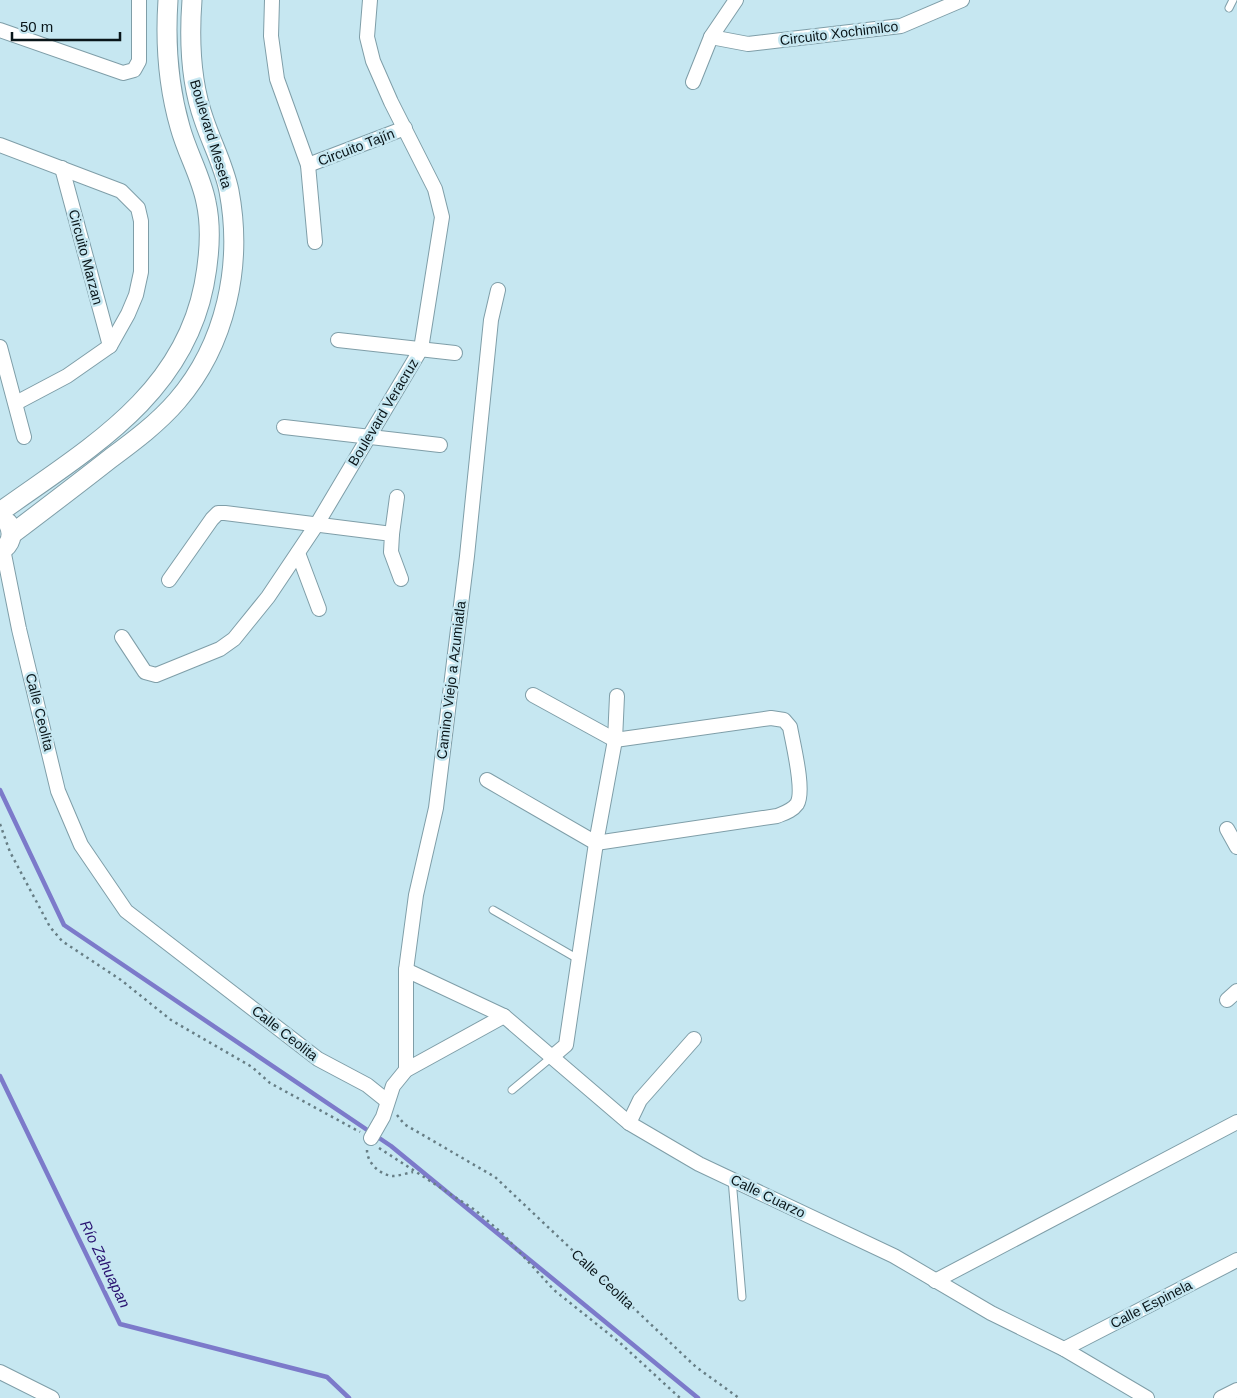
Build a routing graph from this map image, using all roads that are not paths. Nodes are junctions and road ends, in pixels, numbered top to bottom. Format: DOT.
graph roads {
  1 [pos="139,0"];
  2 [pos="168,0"];
  3 [pos="192,0"];
  4 [pos="272,0"];
  5 [pos="370,0"];
  6 [pos="736,0"];
  7 [pos="962,0"];
  8 [pos="1234,0"];
  9 [pos="1229,8"];
  10 [pos="0,30"];
  11 [pos="711,37"];
  12 [pos="167,46"];
  13 [pos="191,46"];
  14 [pos="693,82"];
  15 [pos="405,128"];
  16 [pos="0,145"];
  17 [pos="308,165"];
  18 [pos="62,168"];
  19 [pos="315,242"];
  20 [pos="498,290"];
  21 [pos="338,340"];
  22 [pos="0,346"];
  23 [pos="110,346"];
  24 [pos="421,349"];
  25 [pos="456,353"];
  26 [pos="16,403"];
  27 [pos="284,427"];
  28 [pos="24,437"];
  29 [pos="367,437"];
  30 [pos="440,446"];
  31 [pos="397,497"];
  32 [pos="0,512"];
  33 [pos="0,515"];
  34 [pos="317,524"];
  35 [pos="392,534"];
  36 [pos="5,545"];
  37 [pos="298,553"];
  38 [pos="401,579"];
  39 [pos="169,580"];
  40 [pos="319,609"];
  41 [pos="122,637"];
  42 [pos="533,695"];
  43 [pos="618,696"];
  44 [pos="615,740"];
  45 [pos="487,780"];
  46 [pos="1227,829"];
  47 [pos="596,843"];
  48 [pos="1237,847"];
  49 [pos="493,910"];
  50 [pos="578,959"];
  51 [pos="406,970"];
  52 [pos="504,1016"];
  53 [pos="694,1039"];
  54 [pos="553,1056"];
  55 [pos="406,1070"];
  56 [pos="512,1090"];
  57 [pos="387,1101"];
  58 [pos="1237,1122"];
  59 [pos="629,1123"];
  60 [pos="373,1134"];
  61 [pos="732,1178"];
  62 [pos="1237,1260"];
  63 [pos="935,1281"];
  64 [pos="742,1297"];
  65 [pos="1064,1349"];
  66 [pos="0,1372"];
  67 [pos="1237,1390"];
  68 [pos="52,1398"];
  69 [pos="1148,1398"];
  70 [pos="1221,1398"];
  1 -- 10 [label="street"];
  2 -- 12 [label="street, Boulevard Meseta"];
  3 -- 13 [label="street, Boulevard Meseta"];
  4 -- 17 [label="street"];
  5 -- 15 [label="street, Boulevard Veracruz"];
  6 -- 11 [label="street"];
  7 -- 11 [label="street, Circuito Xochimilco"];
  8 -- 9 [label="lane"];
  11 -- 14 [label="street"];
  12 -- 13 [label="street"];
  12 -- 32 [label="street, Boulevard Meseta"];
  13 -- 36 [label="street, Boulevard Meseta"];
  15 -- 17 [label="street, Circuito Tajín"];
  15 -- 24 [label="street, Boulevard Veracruz"];
  16 -- 18 [label="street"];
  17 -- 19 [label="street"];
  18 -- 23 [label="street, Circuito Marzan"];
  18 -- 23 [label="street"];
  20 -- 51 [label="street, Camino Viejo a Azumiatla"];
  21 -- 24 [label="street"];
  22 -- 26 [label="street"];
  23 -- 26 [label="street"];
  24 -- 25 [label="street"];
  24 -- 29 [label="street, Boulevard Veracruz"];
  26 -- 28 [label="street"];
  27 -- 29 [label="street"];
  29 -- 30 [label="street"];
  29 -- 34 [label="street, Boulevard Veracruz"];
  31 -- 35 [label="street"];
  33 -- 36 [label="street"];
  34 -- 35 [label="street"];
  34 -- 37 [label="street, Boulevard Veracruz"];
  34 -- 39 [label="street"];
  35 -- 38 [label="street"];
  36 -- 57 [label="street, Calle Ceolita"];
  37 -- 40 [label="street"];
  37 -- 41 [label="street, Boulevard Veracruz"];
  42 -- 44 [label="street"];
  43 -- 44 [label="street"];
  44 -- 47 [label="street"];
  44 -- 47 [label="street"];
  45 -- 47 [label="street"];
  46 -- 48 [label="street"];
  47 -- 50 [label="street"];
  49 -- 50 [label="lane"];
  50 -- 54 [label="street"];
  51 -- 52 [label="street, Calle Cuarzo"];
  51 -- 55 [label="street, Camino Viejo a Azumiatla"];
  52 -- 54 [label="street, Calle Cuarzo"];
  52 -- 55 [label="street"];
  53 -- 59 [label="street"];
  54 -- 56 [label="lane"];
  54 -- 59 [label="street, Calle Cuarzo"];
  55 -- 57 [label="street"];
  57 -- 60 [label="street"];
  58 -- 63 [label="street"];
  59 -- 61 [label="street, Calle Cuarzo"];
  61 -- 63 [label="street, Calle Cuarzo"];
  61 -- 64 [label="lane"];
  62 -- 65 [label="street, Calle Espinela"];
  63 -- 65 [label="street, Calle Cuarzo"];
  65 -- 69 [label="street, Calle Cuarzo"];
  66 -- 68 [label="street"];
  67 -- 70 [label="street"];
}
